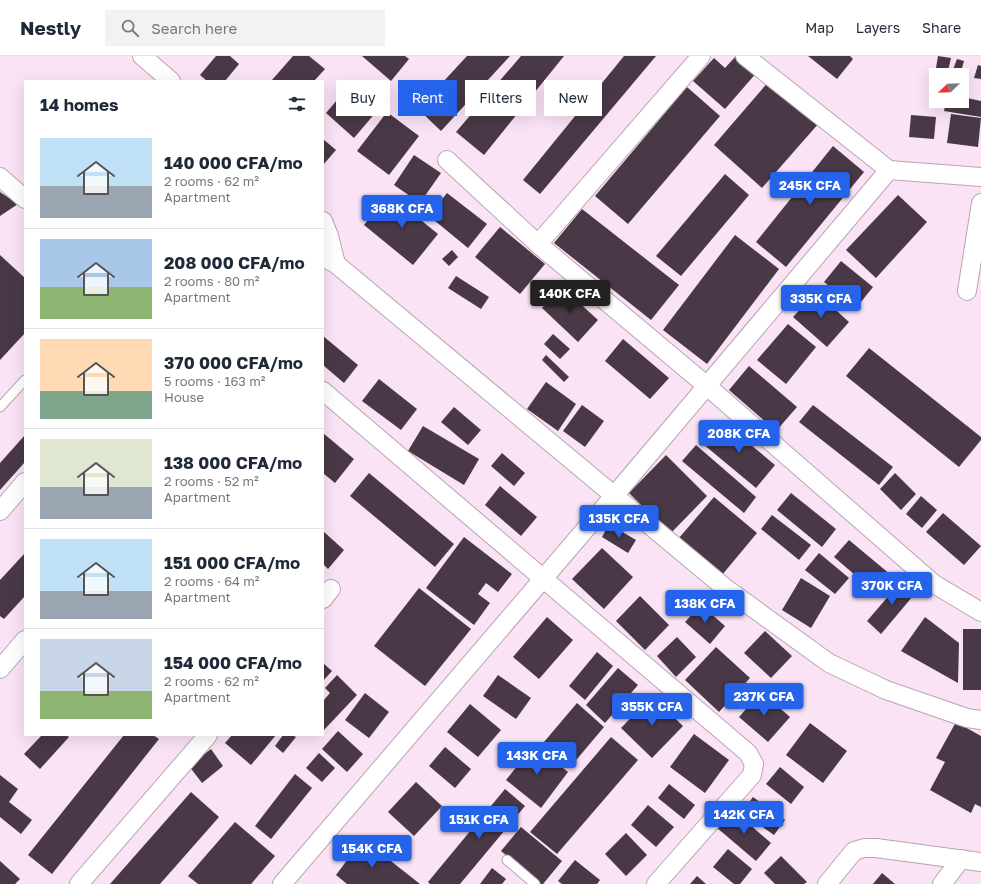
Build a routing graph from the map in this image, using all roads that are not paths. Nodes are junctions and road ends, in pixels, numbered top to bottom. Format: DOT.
graph roads {
  1 [pos="142,56"];
  2 [pos="701,56"];
  3 [pos="745,56"];
  4 [pos="170,80"];
  5 [pos="447,160"];
  6 [pos="889,170"];
  7 [pos="0,177"];
  8 [pos="981,177"];
  9 [pos="24,198"];
  10 [pos="981,204"];
  11 [pos="324,224"];
  12 [pos="538,244"];
  13 [pos="329,261"];
  14 [pos="967,291"];
  15 [pos="24,381"];
  16 [pos="706,386"];
  17 [pos="324,392"];
  18 [pos="0,407"];
  19 [pos="24,483"];
  20 [pos="613,496"];
  21 [pos="0,512"];
  22 [pos="543,578"];
  23 [pos="981,612"];
  24 [pos="24,641"];
  25 [pos="0,669"];
  26 [pos="981,720"];
  27 [pos="207,736"];
  28 [pos="961,859"];
  29 [pos="507,860"];
  30 [pos="981,862"];
  31 [pos="79,884"];
  32 [pos="282,884"];
  33 [pos="535,884"];
  34 [pos="656,884"];
  35 [pos="827,884"];
  36 [pos="942,884"];
  1 -- 4 [label="street"];
  2 -- 12 [label="street"];
  3 -- 6 [label="street"];
  5 -- 12 [label="street"];
  6 -- 8 [label="street"];
  6 -- 16 [label="street"];
  7 -- 9 [label="street"];
  10 -- 14 [label="street"];
  11 -- 13 [label="street"];
  12 -- 16 [label="street"];
  13 -- 20 [label="street"];
  15 -- 18 [label="lane"];
  16 -- 20 [label="street"];
  16 -- 23 [label="street"];
  17 -- 22 [label="street"];
  19 -- 21 [label="street"];
  20 -- 22 [label="street"];
  20 -- 26 [label="street"];
  22 -- 32 [label="street"];
  22 -- 34 [label="street"];
  24 -- 25 [label="street"];
  27 -- 31 [label="street"];
  28 -- 30 [label="street"];
  28 -- 35 [label="street"];
  28 -- 36 [label="street"];
  29 -- 33 [label="lane"];
}
